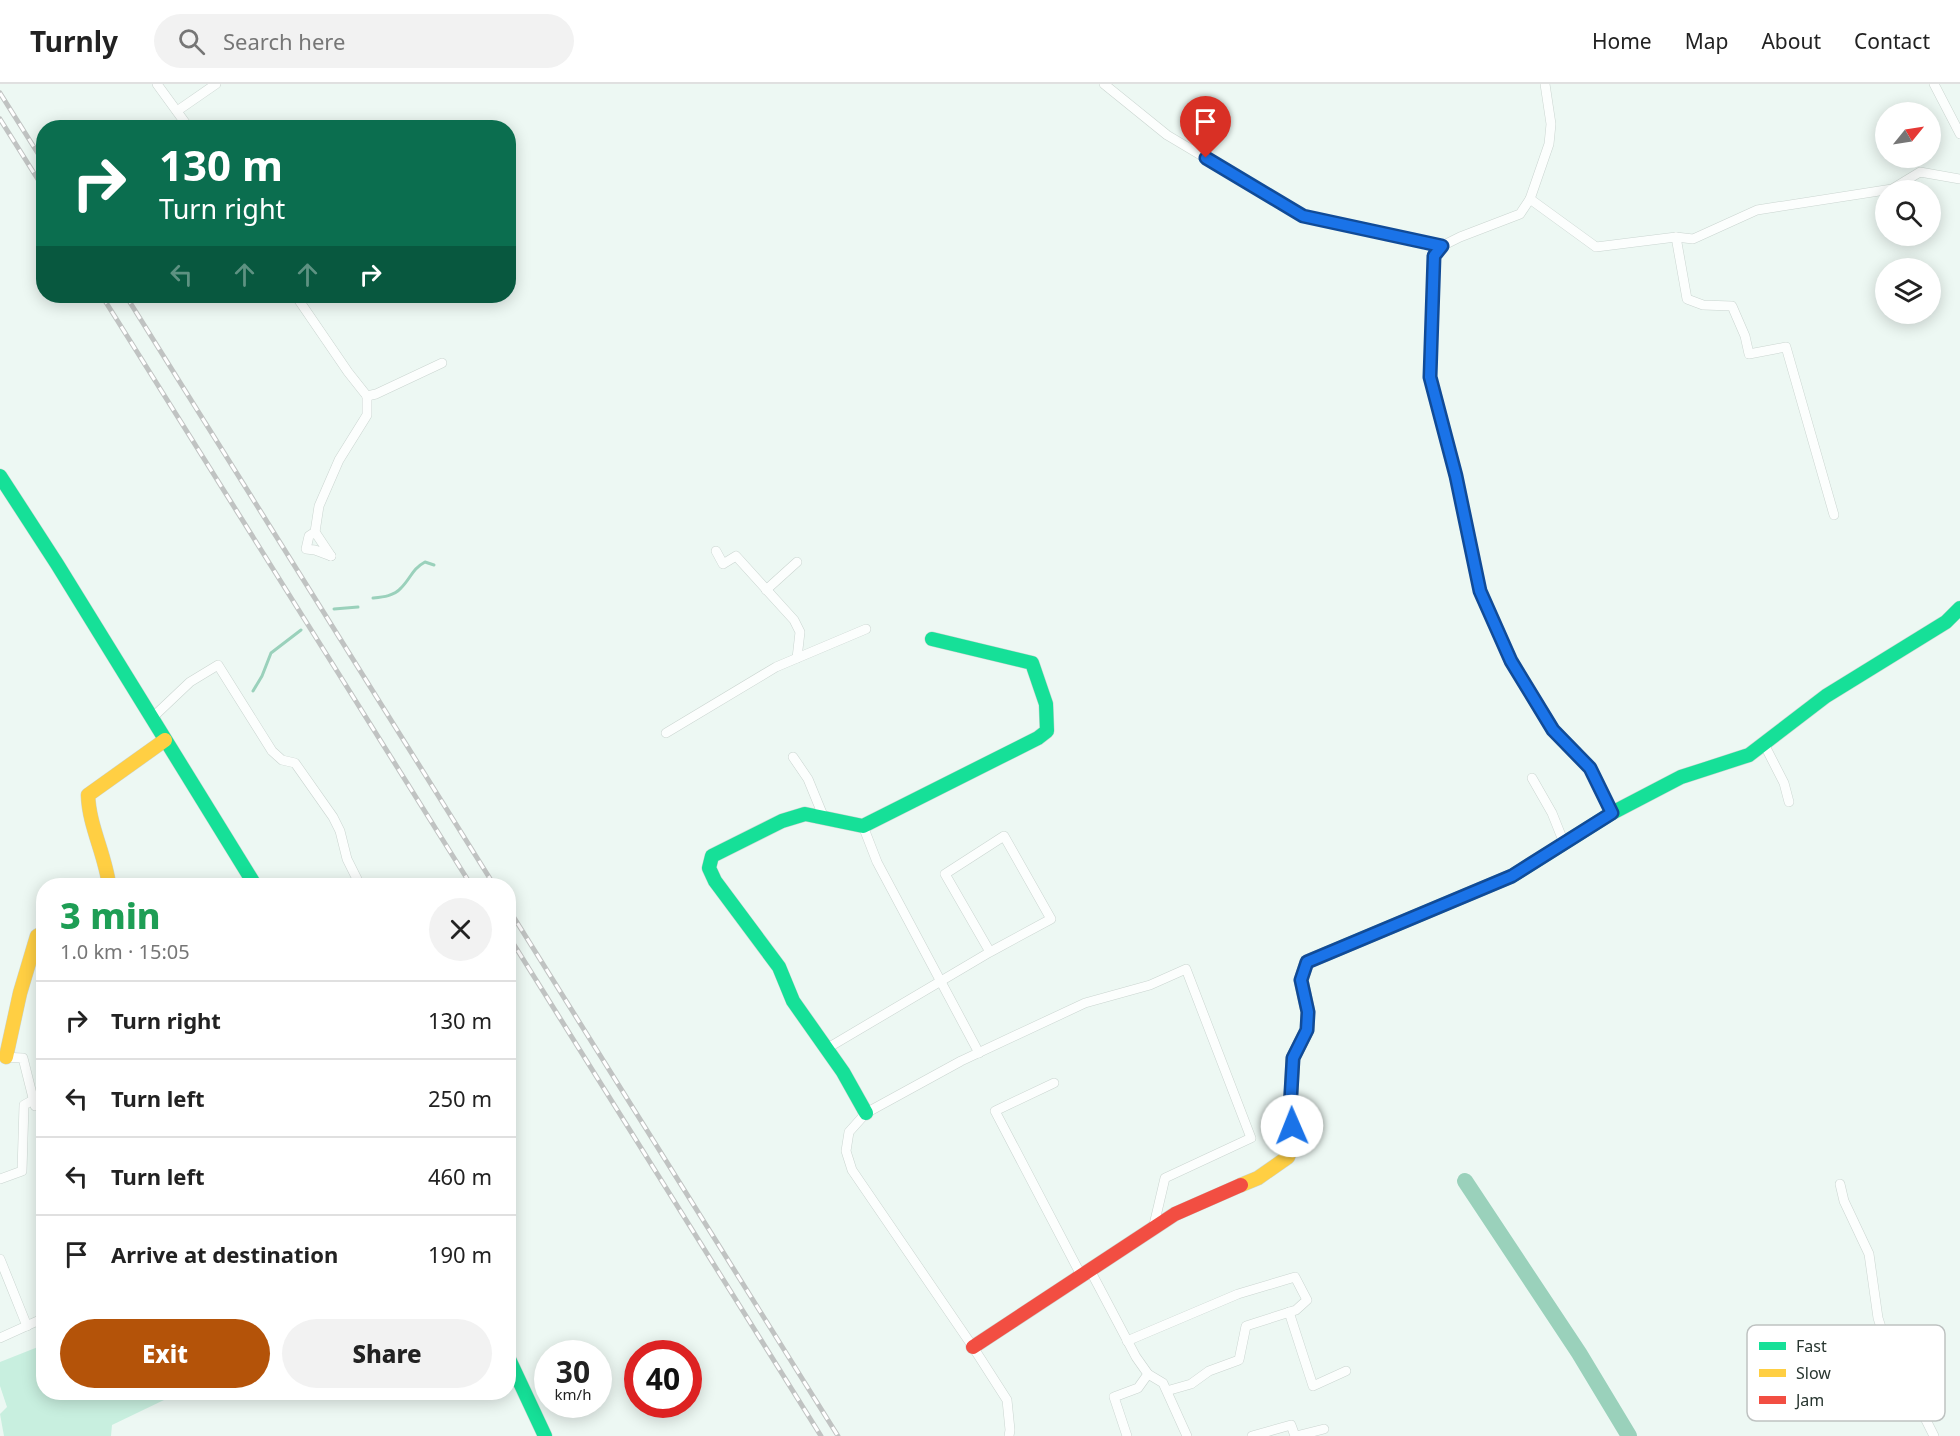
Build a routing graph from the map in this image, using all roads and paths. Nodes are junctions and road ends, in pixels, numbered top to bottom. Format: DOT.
graph roads {
  1 [pos="157,84"];
  2 [pos="216,84"];
  3 [pos="1104,84"];
  4 [pos="1545,84"];
  5 [pos="1934,84"];
  6 [pos="177,111"];
  7 [pos="183,120"];
  8 [pos="1960,134"];
  9 [pos="1960,178"];
  10 [pos="1530,199"];
  11 [pos="1676,237"];
  12 [pos="1442,246"];
  13 [pos="301,303"];
  14 [pos="442,363"];
  15 [pos="367,396"];
  16 [pos="0,476"];
  17 [pos="1834,515"];
  18 [pos="315,532"];
  19 [pos="716,551"];
  20 [pos="797,562"];
  21 [pos="766,590"];
  22 [pos="1960,608"];
  23 [pos="866,629"];
  24 [pos="932,639"];
  25 [pos="797,658"];
  26 [pos="152,718"];
  27 [pos="666,734"];
  28 [pos="165,740"];
  29 [pos="1764,744"];
  30 [pos="793,756"];
  31 [pos="1532,778"];
  32 [pos="1789,802"];
  33 [pos="1612,813"];
  34 [pos="824,818"];
  35 [pos="863,826"];
  36 [pos="1564,843"];
  37 [pos="109,878"];
  38 [pos="251,878"];
  39 [pos="356,878"];
  40 [pos="36,939"];
  41 [pos="990,952"];
  42 [pos="940,981"];
  43 [pos="826,1049"];
  44 [pos="979,1053"];
  45 [pos="3,1057"];
  46 [pos="1054,1083"];
  47 [pos="33,1100"];
  48 [pos="36,1105"];
  49 [pos="866,1113"];
  50 [pos="0,1179"];
  51 [pos="1840,1184"];
  52 [pos="1153,1229"];
  53 [pos="0,1259"];
  54 [pos="1085,1273"];
  55 [pos="1289,1312"];
  56 [pos="36,1322"];
  57 [pos="1880,1325"];
  58 [pos="27,1326"];
  59 [pos="0,1338"];
  60 [pos="1127,1341"];
  61 [pos="973,1347"];
  62 [pos="1346,1371"];
  63 [pos="1148,1374"];
  64 [pos="516,1376"];
  65 [pos="1170,1390"];
  66 [pos="1926,1421"];
  67 [pos="1324,1429"];
  68 [pos="541,1435"];
  69 [pos="1009,1436"];
  70 [pos="1127,1436"];
  71 [pos="1187,1436"];
  72 [pos="1252,1436"];
  73 [pos="1296,1436"];
  74 [pos="1934,1436"];
  1 -- 6 [label="street"];
  2 -- 6 [label="street"];
  3 -- 12 [label="street"];
  4 -- 10 [label="street"];
  5 -- 8 [label="street"];
  6 -- 7 [label="street"];
  9 -- 11 [label="street"];
  10 -- 11 [label="street"];
  10 -- 12 [label="street"];
  11 -- 17 [label="street"];
  12 -- 33 [label="street"];
  13 -- 15 [label="street"];
  14 -- 15 [label="street"];
  15 -- 18 [label="street"];
  16 -- 26 [label="street"];
  19 -- 21 [label="street"];
  20 -- 21 [label="street"];
  21 -- 25 [label="street"];
  22 -- 29 [label="street"];
  23 -- 25 [label="street"];
  24 -- 35 [label="street"];
  25 -- 27 [label="street"];
  26 -- 28 [label="street"];
  26 -- 39 [label="street"];
  28 -- 37 [label="street"];
  28 -- 38 [label="street"];
  29 -- 32 [label="street"];
  29 -- 33 [label="street"];
  30 -- 34 [label="street"];
  31 -- 36 [label="street"];
  33 -- 36 [label="street"];
  34 -- 35 [label="street"];
  34 -- 43 [label="street"];
  35 -- 42 [label="street"];
  36 -- 52 [label="street"];
  40 -- 45 [label="street"];
  41 -- 41 [label="street"];
  41 -- 42 [label="street"];
  42 -- 43 [label="street"];
  42 -- 44 [label="street"];
  43 -- 49 [label="street"];
  44 -- 49 [label="street"];
  44 -- 52 [label="street"];
  45 -- 47 [label="street"];
  46 -- 54 [label="street"];
  47 -- 48 [label="street"];
  47 -- 50 [label="street"];
  49 -- 61 [label="street"];
  51 -- 57 [label="street"];
  52 -- 54 [label="street"];
  53 -- 58 [label="street"];
  54 -- 60 [label="street"];
  54 -- 61 [label="street"];
  55 -- 60 [label="street"];
  55 -- 62 [label="street"];
  55 -- 65 [label="street"];
  56 -- 58 [label="street"];
  58 -- 59 [label="street"];
  60 -- 63 [label="street"];
  61 -- 69 [label="street"];
  63 -- 70 [label="street"];
  63 -- 71 [label="street"];
  64 -- 68 [label="street"];
  66 -- 74 [label="street"];
  67 -- 73 [label="street"];
  72 -- 73 [label="street"];
}
